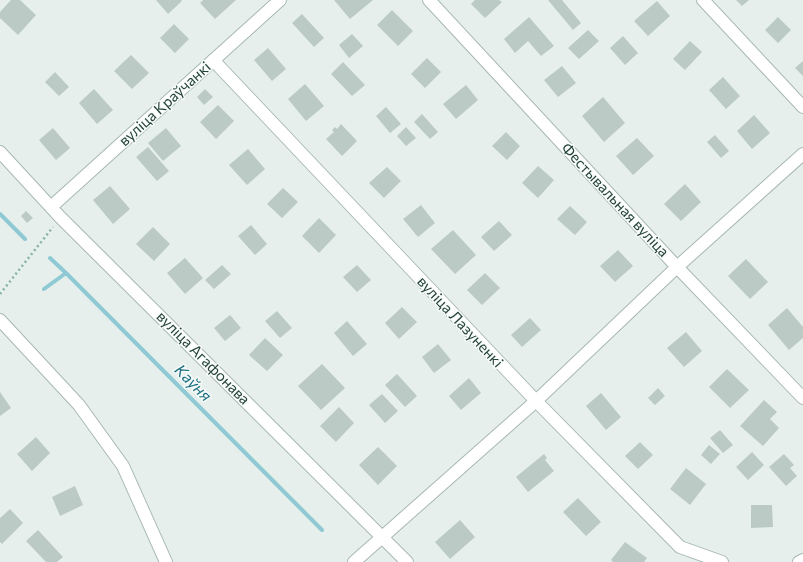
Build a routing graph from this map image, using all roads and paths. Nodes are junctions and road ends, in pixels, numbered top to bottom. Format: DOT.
graph roads {
  1 [pos="280,0"];
  2 [pos="429,0"];
  3 [pos="703,0"];
  4 [pos="213,60"];
  5 [pos="803,107"];
  6 [pos="0,152"];
  7 [pos="803,154"];
  8 [pos="51,207"];
  9 [pos="60,217"];
  10 [pos="677,267"];
  11 [pos="0,294"];
  12 [pos="0,320"];
  13 [pos="803,398"];
  14 [pos="536,402"];
  15 [pos="382,537"];
  16 [pos="803,560"];
  17 [pos="166,562"];
  18 [pos="354,562"];
  19 [pos="407,562"];
  20 [pos="722,562"];
  21 [pos="798,562"];
  1 -- 4 [label="street, вуліца Краўчанкі"];
  2 -- 10 [label="street, Фестывальная вуліца"];
  3 -- 5 [label="street"];
  4 -- 8 [label="street, вуліца Краўчанкі"];
  4 -- 14 [label="street, вуліца Лазуненкі"];
  6 -- 8 [label="street, вуліца Агафонава"];
  7 -- 10 [label="street"];
  8 -- 9 [label="street, вуліца Агафонава"];
  9 -- 11 [label="path"];
  9 -- 15 [label="street, вуліца Агафонава"];
  10 -- 13 [label="street, Фестывальная вуліца"];
  10 -- 14 [label="street"];
  12 -- 17 [label="street"];
  14 -- 15 [label="street"];
  14 -- 20 [label="street, вуліца Лазуненкі"];
  15 -- 18 [label="street"];
  15 -- 19 [label="street, вуліца Агафонава"];
  16 -- 21 [label="street"];
}
